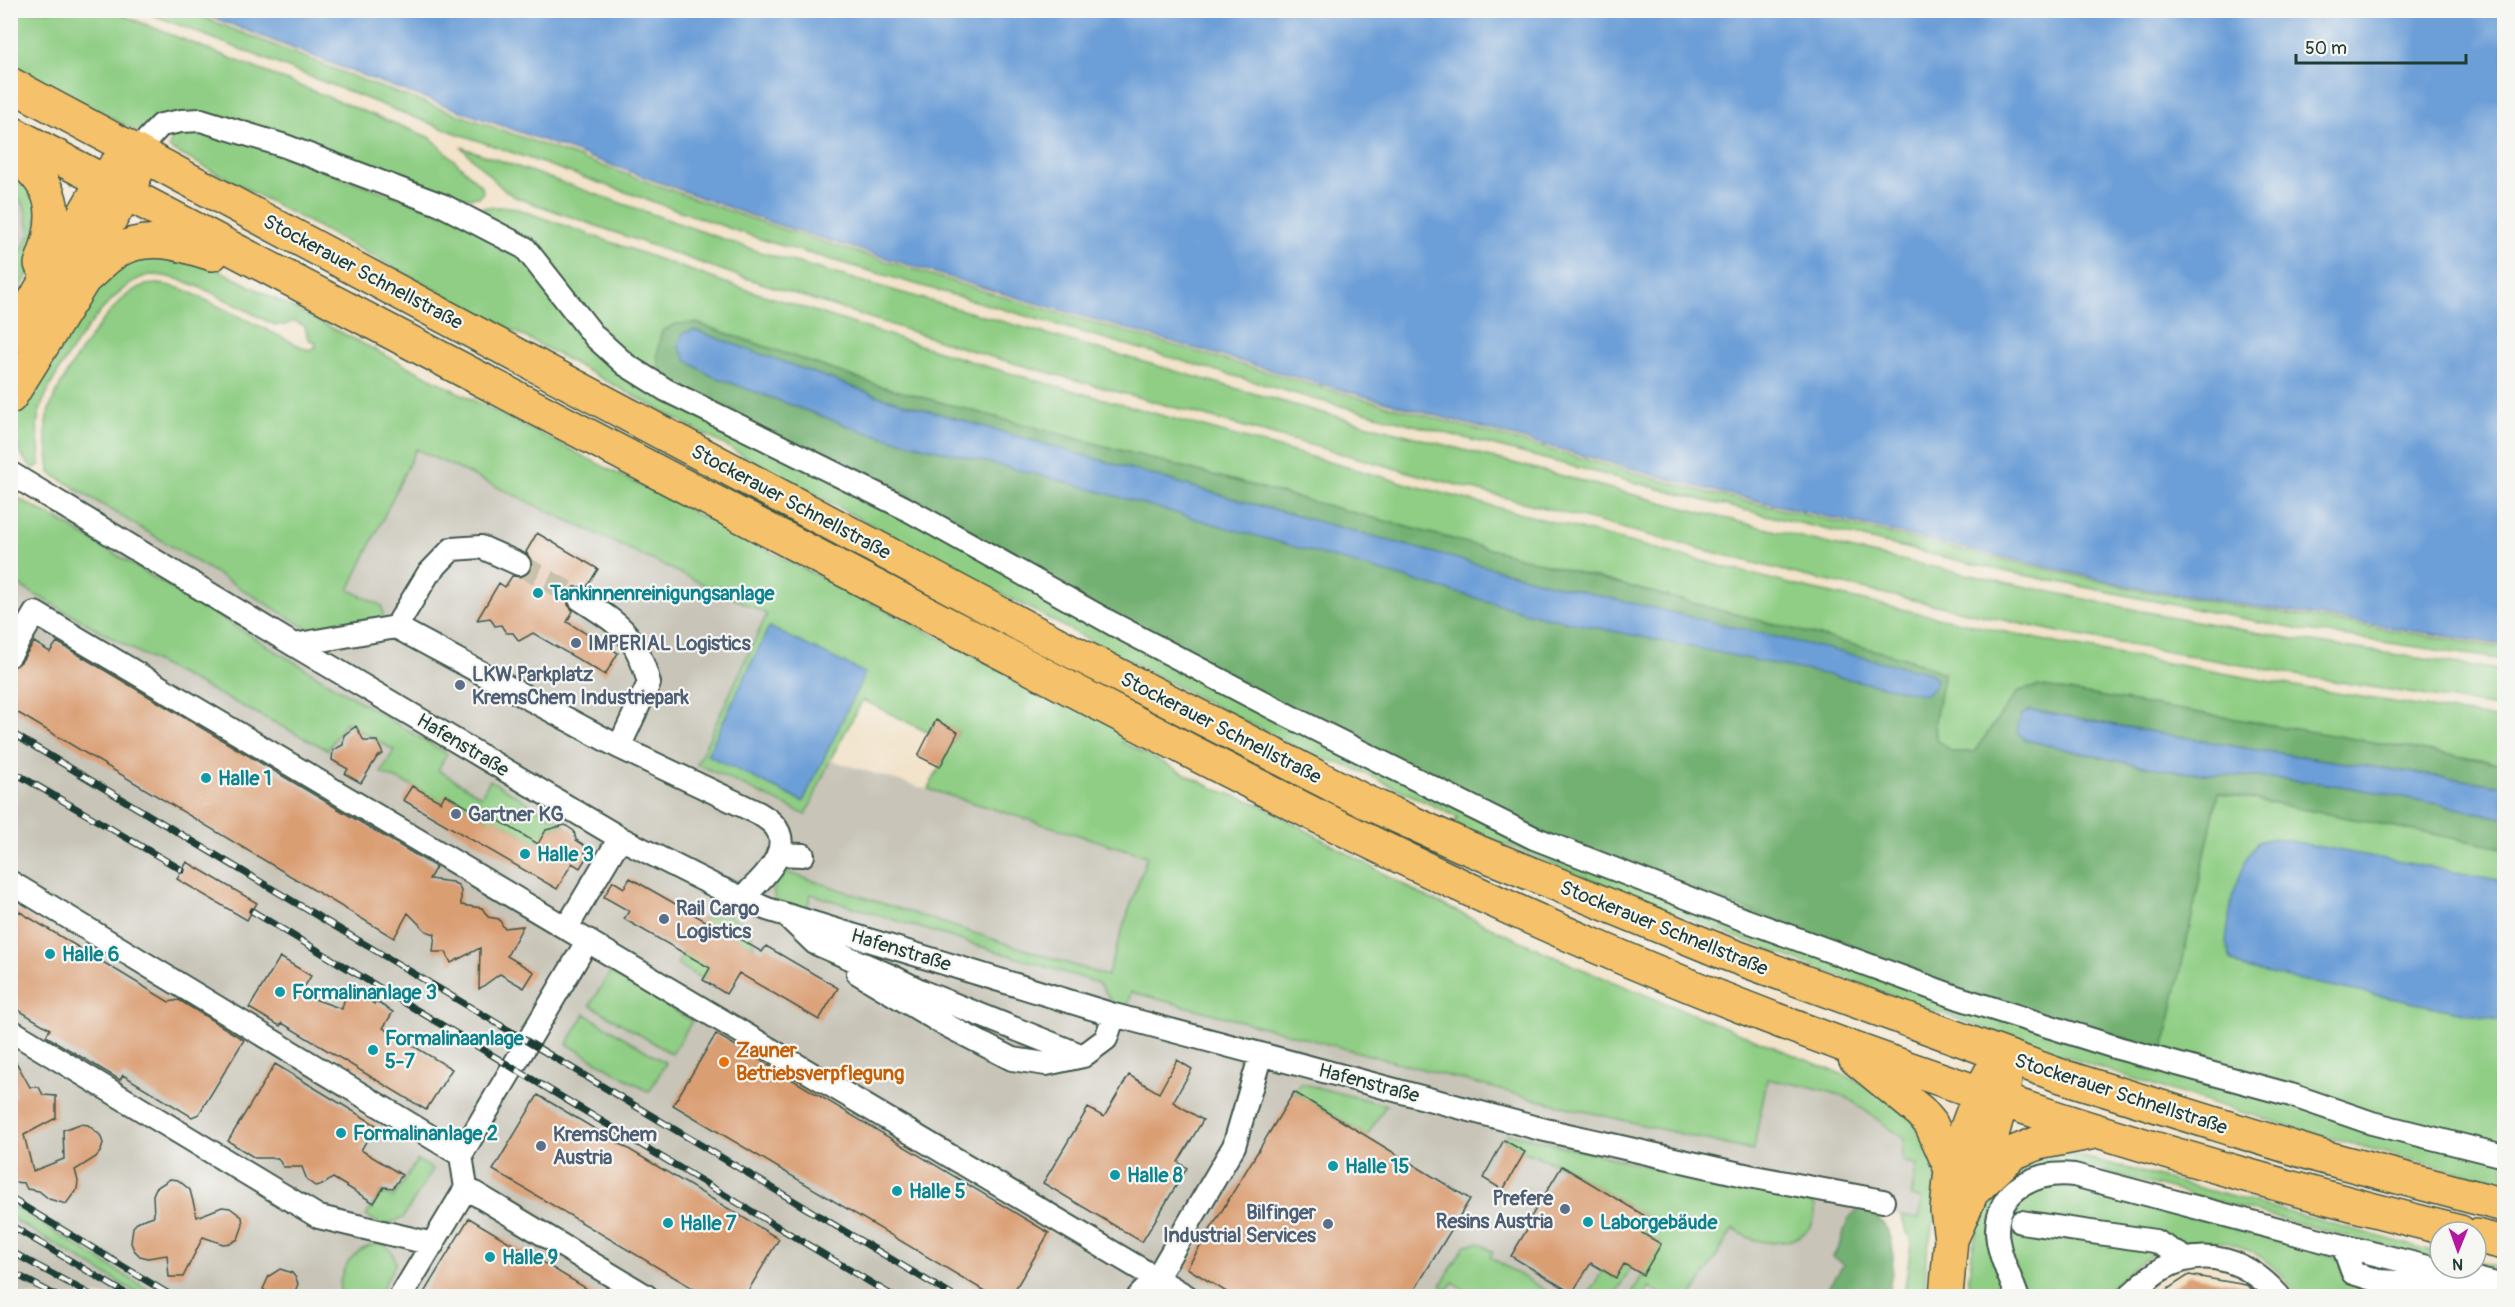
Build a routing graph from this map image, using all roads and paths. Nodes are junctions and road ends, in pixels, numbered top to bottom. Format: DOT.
graph roads {
  1 [pos="10,84"];
  2 [pos="10,132"];
  3 [pos="137,150"];
  4 [pos="10,152"];
  5 [pos="115,187"];
  6 [pos="82,282"];
  7 [pos="303,285"];
  8 [pos="10,321"];
  9 [pos="10,337"];
  10 [pos="10,397"];
  11 [pos="10,473"];
  12 [pos="519,564"];
  13 [pos="580,599"];
  14 [pos="396,627"];
  15 [pos="294,645"];
  16 [pos="10,655"];
  17 [pos="619,747"];
  18 [pos="620,838"];
  19 [pos="778,854"];
  20 [pos="803,855"];
  21 [pos="10,882"];
  22 [pos="742,898"];
  23 [pos="787,915"];
  24 [pos="567,927"];
  25 [pos="588,940"];
  26 [pos="1114,1015"];
  27 [pos="10,1030"];
  28 [pos="1830,1039"];
  29 [pos="1261,1054"];
  30 [pos="2005,1057"];
  31 [pos="1991,1097"];
  32 [pos="2097,1131"];
  33 [pos="461,1155"];
  34 [pos="2505,1156"];
  35 [pos="1962,1180"];
  36 [pos="466,1188"];
  37 [pos="1883,1202"];
  38 [pos="2505,1205"];
  39 [pos="2021,1222"];
  40 [pos="2428,1224"];
  41 [pos="2488,1239"];
  42 [pos="2505,1243"];
  43 [pos="433,1244"];
  44 [pos="2343,1246"];
  45 [pos="2187,1259"];
  46 [pos="1156,1279"];
  47 [pos="2505,1286"];
  48 [pos="2426,1290"];
  49 [pos="401,1296"];
  50 [pos="646,1296"];
  51 [pos="1139,1296"];
  52 [pos="1186,1296"];
  53 [pos="1946,1296"];
  54 [pos="2017,1296"];
  55 [pos="2129,1296"];
  56 [pos="2279,1296"];
  57 [pos="2477,1296"];
  1 -- 3 [label="highway, Stockerauer Schnellstraße"];
  2 -- 5 [label="highway, Stockerauer Schnellstraße"];
  3 -- 5 [label="highway"];
  3 -- 30 [label="highway, Stockerauer Schnellstraße"];
  3 -- 34 [label="street"];
  4 -- 8 [label="highway"];
  5 -- 6 [label="highway"];
  5 -- 7 [label="highway, Stockerauer Schnellstraße"];
  5 -- 9 [label="highway"];
  6 -- 7 [label="highway"];
  6 -- 10 [label="highway"];
  7 -- 28 [label="highway, Stockerauer Schnellstraße"];
  11 -- 15 [label="street, Hafenstraße"];
  12 -- 14 [label="street"];
  13 -- 17 [label="street"];
  14 -- 15 [label="street"];
  14 -- 17 [label="street"];
  15 -- 18 [label="street, Hafenstraße"];
  16 -- 24 [label="street"];
  17 -- 19 [label="street"];
  18 -- 22 [label="street, Hafenstraße"];
  18 -- 24 [label="street"];
  19 -- 20 [label="street"];
  19 -- 22 [label="street"];
  21 -- 33 [label="street"];
  22 -- 23 [label="street, Hafenstraße"];
  23 -- 26 [label="street, Hafenstraße"];
  23 -- 26 [label="street"];
  24 -- 25 [label="street"];
  25 -- 33 [label="street"];
  25 -- 46 [label="street"];
  26 -- 29 [label="street, Hafenstraße"];
  27 -- 43 [label="street"];
  28 -- 31 [label="highway, Stockerauer Schnellstraße"];
  28 -- 35 [label="highway"];
  29 -- 37 [label="street, Hafenstraße"];
  29 -- 46 [label="street"];
  30 -- 31 [label="highway"];
  30 -- 38 [label="highway, Stockerauer Schnellstraße"];
  31 -- 32 [label="highway, Stockerauer Schnellstraße"];
  31 -- 35 [label="highway"];
  32 -- 35 [label="highway"];
  32 -- 40 [label="highway, Stockerauer Schnellstraße"];
  33 -- 36 [label="street"];
  35 -- 53 [label="highway"];
  36 -- 43 [label="street"];
  36 -- 50 [label="street"];
  39 -- 45 [label="street"];
  41 -- 42 [label="highway"];
  43 -- 49 [label="street"];
  44 -- 47 [label="street"];
  44 -- 48 [label="street"];
  44 -- 54 [label="street"];
  45 -- 55 [label="street"];
  45 -- 56 [label="street"];
  46 -- 51 [label="street"];
  46 -- 52 [label="street"];
  48 -- 57 [label="street"];
}
